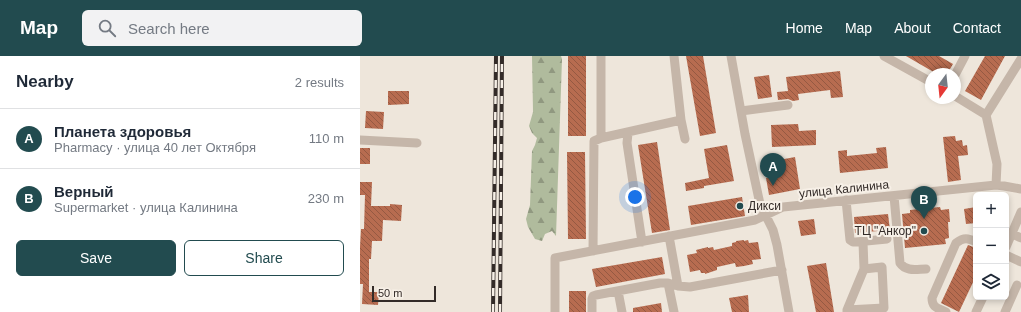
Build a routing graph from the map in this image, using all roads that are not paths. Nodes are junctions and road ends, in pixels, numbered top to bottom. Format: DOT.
graph roads {
  1 [pos="602,56"];
  2 [pos="674,56"];
  3 [pos="731,56"];
  4 [pos="884,56"];
  5 [pos="965,56"];
  6 [pos="1021,59"];
  7 [pos="959,68"];
  8 [pos="925,79"];
  9 [pos="961,100"];
  10 [pos="788,104"];
  11 [pos="741,111"];
  12 [pos="986,115"];
  13 [pos="681,120"];
  14 [pos="628,133"];
  15 [pos="601,138"];
  16 [pos="685,139"];
  17 [pos="360,140"];
  18 [pos="417,144"];
  19 [pos="996,185"];
  20 [pos="1021,189"];
  21 [pos="894,196"];
  22 [pos="846,200"];
  23 [pos="1021,212"];
  24 [pos="765,215"];
  25 [pos="1012,234"];
  26 [pos="669,236"];
  27 [pos="1021,238"];
  28 [pos="887,239"];
  29 [pos="1009,240"];
  30 [pos="973,241"];
  31 [pos="642,242"];
  32 [pos="863,242"];
  33 [pos="593,251"];
  34 [pos="1009,256"];
  35 [pos="1021,262"];
  36 [pos="864,269"];
  37 [pos="926,269"];
  38 [pos="782,270"];
  39 [pos="668,283"];
  40 [pos="1017,285"];
  41 [pos="678,286"];
  42 [pos="618,291"];
  43 [pos="982,300"];
  44 [pos="847,311"];
  45 [pos="555,312"];
  46 [pos="592,312"];
  47 [pos="622,312"];
  48 [pos="674,312"];
  49 [pos="789,312"];
  50 [pos="946,312"];
  51 [pos="976,312"];
  52 [pos="1005,312"];
  1 -- 15 [label="street"];
  2 -- 13 [label="street"];
  3 -- 11 [label="street"];
  4 -- 8 [label="street"];
  5 -- 7 [label="street"];
  6 -- 12 [label="street"];
  9 -- 12 [label="street"];
  10 -- 11 [label="street"];
  11 -- 24 [label="street"];
  12 -- 19 [label="street"];
  13 -- 14 [label="street"];
  13 -- 16 [label="street"];
  14 -- 15 [label="street"];
  14 -- 31 [label="street"];
  15 -- 33 [label="street"];
  17 -- 18 [label="street"];
  19 -- 20 [label="street, улица Калинина"];
  19 -- 21 [label="street, улица Калинина"];
  21 -- 22 [label="street, улица Калинина"];
  21 -- 37 [label="street"];
  22 -- 24 [label="street, улица Калинина"];
  22 -- 32 [label="street"];
  23 -- 25 [label="street"];
  24 -- 26 [label="street, улица Калинина"];
  24 -- 38 [label="street"];
  25 -- 27 [label="street"];
  25 -- 29 [label="street"];
  26 -- 31 [label="street, улица Калинина"];
  26 -- 41 [label="street"];
  28 -- 32 [label="street"];
  30 -- 50 [label="street"];
  31 -- 33 [label="street, улица Калинина"];
  32 -- 36 [label="street"];
  33 -- 45 [label="street, улица Калинина"];
  34 -- 35 [label="street"];
  36 -- 44 [label="street"];
  36 -- 44 [label="street"];
  38 -- 41 [label="street"];
  38 -- 49 [label="street"];
  39 -- 41 [label="street"];
  39 -- 42 [label="street"];
  39 -- 48 [label="street"];
  40 -- 52 [label="street"];
  42 -- 46 [label="street"];
  42 -- 47 [label="street"];
  43 -- 51 [label="street"];
}
